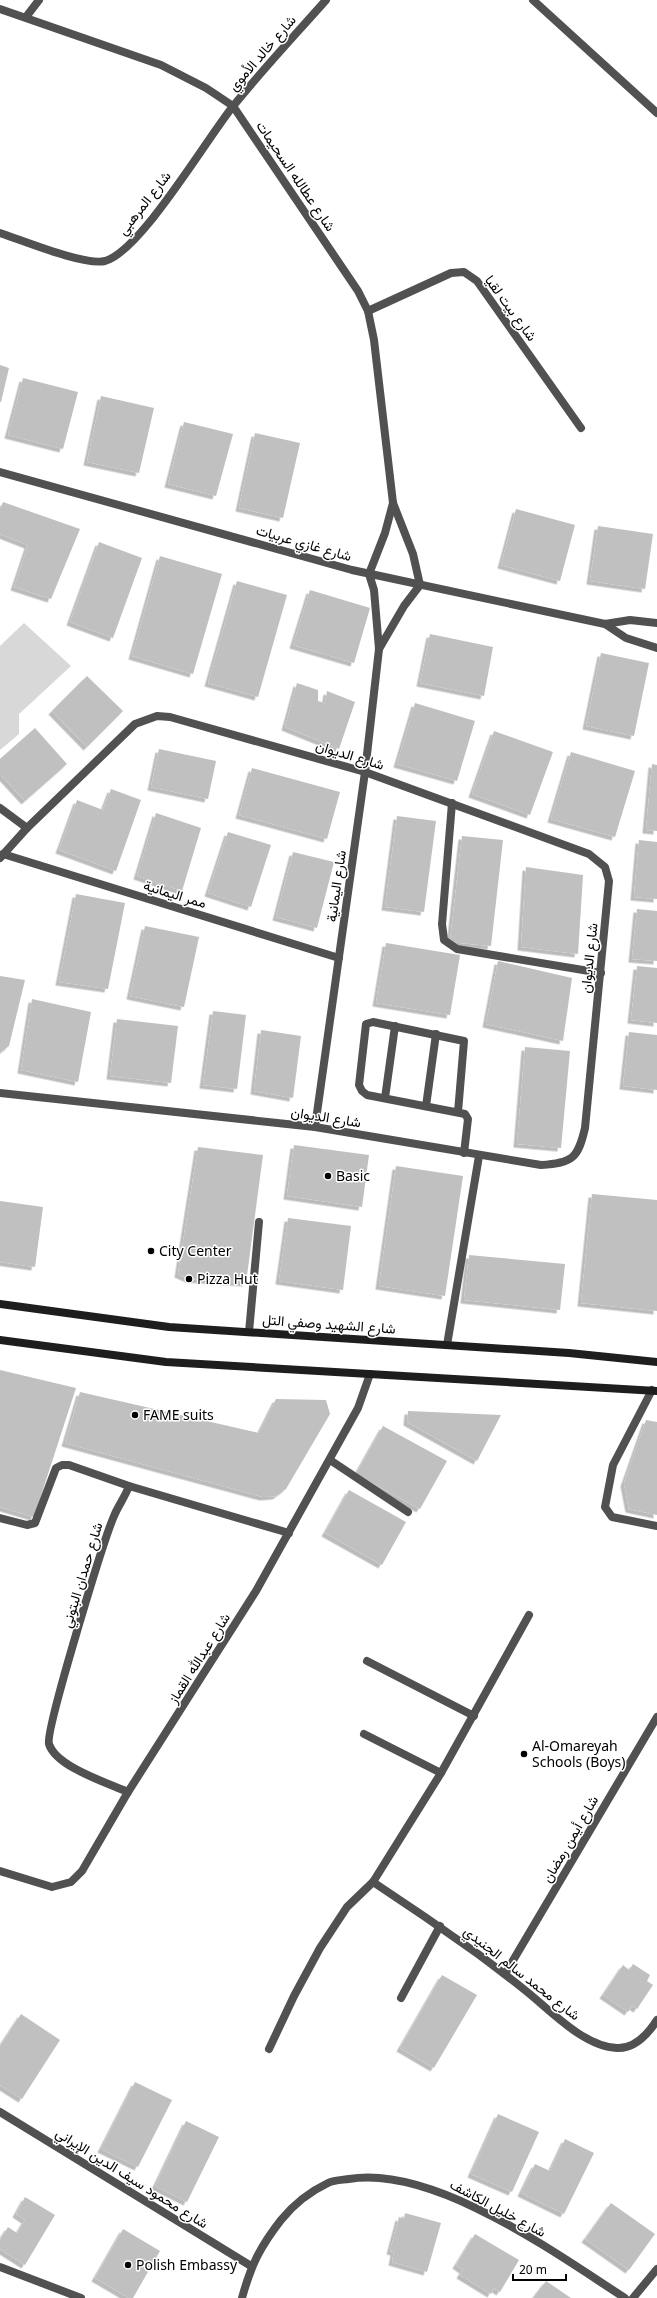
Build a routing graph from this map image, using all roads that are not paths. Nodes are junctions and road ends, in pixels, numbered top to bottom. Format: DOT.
graph roads {
  1 [pos="39,0"];
  2 [pos="326,0"];
  3 [pos="533,0"];
  4 [pos="0,9"];
  5 [pos="26,17"];
  6 [pos="233,106"];
  7 [pos="657,113"];
  8 [pos="0,233"];
  9 [pos="368,311"];
  10 [pos="581,428"];
  11 [pos="0,472"];
  12 [pos="393,503"];
  13 [pos="369,574"];
  14 [pos="420,585"];
  15 [pos="657,623"];
  16 [pos="605,624"];
  17 [pos="657,648"];
  18 [pos="379,649"];
  19 [pos="365,772"];
  20 [pos="452,804"];
  21 [pos="0,808"];
  22 [pos="27,828"];
  23 [pos="2,856"];
  24 [pos="339,958"];
  25 [pos="601,973"];
  26 [pos="395,1026"];
  27 [pos="436,1034"];
  28 [pos="0,1093"];
  29 [pos="384,1098"];
  30 [pos="426,1106"];
  31 [pos="458,1112"];
  32 [pos="315,1127"];
  33 [pos="464,1153"];
  34 [pos="479,1156"];
  35 [pos="260,1222"];
  36 [pos="0,1304"];
  37 [pos="249,1332"];
  38 [pos="0,1340"];
  39 [pos="447,1345"];
  40 [pos="657,1362"];
  41 [pos="370,1374"];
  42 [pos="655,1390"];
  43 [pos="330,1460"];
  44 [pos="129,1486"];
  45 [pos="408,1512"];
  46 [pos="0,1518"];
  47 [pos="657,1526"];
  48 [pos="289,1533"];
  49 [pos="529,1615"];
  50 [pos="367,1661"];
  51 [pos="474,1716"];
  52 [pos="657,1717"];
  53 [pos="364,1734"];
  54 [pos="441,1773"];
  55 [pos="128,1792"];
  56 [pos="0,1871"];
  57 [pos="373,1882"];
  58 [pos="440,1926"];
  59 [pos="506,1974"];
  60 [pos="401,1998"];
  61 [pos="657,2020"];
  62 [pos="269,2049"];
  63 [pos="0,2112"];
  64 [pos="251,2266"];
  65 [pos="0,2267"];
  66 [pos="657,2268"];
  67 [pos="81,2298"];
  68 [pos="242,2298"];
  69 [pos="625,2298"];
  70 [pos="634,2298"];
  1 -- 5 [label="street"];
  2 -- 6 [label="street, شارع خالد الأموي"];
  3 -- 7 [label="street"];
  4 -- 5 [label="street, شارع عطالله السحيمات"];
  5 -- 6 [label="street, شارع عطالله السحيمات"];
  6 -- 8 [label="street, شارع المرهبي"];
  6 -- 9 [label="street, شارع عطالله السحيمات"];
  9 -- 10 [label="street, شارع بيت لقيا"];
  9 -- 12 [label="street, شارع عطالله السحيمات"];
  11 -- 13 [label="street, شارع غازي عربيات"];
  12 -- 13 [label="street, شارع عطالله السحيمات"];
  12 -- 14 [label="street, شارع عطالله السحيمات"];
  13 -- 14 [label="street, شارع غازي عربيات"];
  13 -- 18 [label="street, شارع اليمانية"];
  14 -- 16 [label="street, شارع غازي عربيات"];
  14 -- 18 [label="street, شارع اليمانية"];
  15 -- 16 [label="street, شارع غازي عربيات"];
  16 -- 17 [label="street, شارع غازي عربيات"];
  18 -- 19 [label="street, شارع اليمانية"];
  19 -- 20 [label="street, شارع الديوان"];
  19 -- 22 [label="street, شارع الديوان"];
  19 -- 24 [label="street, شارع اليمانية"];
  20 -- 25 [label="street, شارع الديوان"];
  20 -- 25 [label="street"];
  21 -- 22 [label="street"];
  22 -- 23 [label="street, شارع الديوان"];
  23 -- 24 [label="street, ممر اليمانية"];
  24 -- 32 [label="street, شارع اليمانية"];
  25 -- 34 [label="street, شارع الديوان"];
  26 -- 27 [label="street"];
  26 -- 29 [label="street"];
  26 -- 29 [label="street"];
  27 -- 30 [label="street"];
  27 -- 31 [label="street"];
  28 -- 32 [label="street, شارع الديوان"];
  29 -- 30 [label="street"];
  30 -- 31 [label="street"];
  31 -- 33 [label="street"];
  32 -- 33 [label="street, شارع الديوان"];
  33 -- 34 [label="street, شارع الديوان"];
  34 -- 39 [label="street"];
  35 -- 37 [label="street"];
  36 -- 37 [label="main road, شارع الشهيد وصفي التل"];
  37 -- 39 [label="main road, شارع الشهيد وصفي التل"];
  38 -- 41 [label="main road"];
  39 -- 40 [label="main road, شارع الشهيد وصفي التل"];
  41 -- 42 [label="main road"];
  41 -- 43 [label="street, شارع عبدالله القماز"];
  42 -- 47 [label="street"];
  43 -- 45 [label="street"];
  43 -- 48 [label="street, شارع عبدالله القماز"];
  44 -- 46 [label="street"];
  44 -- 48 [label="street"];
  44 -- 55 [label="street, شارع حمدان البتوني"];
  48 -- 55 [label="street, شارع عبدالله القماز"];
  49 -- 51 [label="street"];
  50 -- 51 [label="street"];
  51 -- 54 [label="street"];
  52 -- 59 [label="street, شارع أيمن رمضان"];
  53 -- 54 [label="street"];
  54 -- 57 [label="street"];
  55 -- 56 [label="street, شارع عبدالله القماز"];
  57 -- 58 [label="street, شارع محمد سالم الجنيدي"];
  57 -- 62 [label="street"];
  58 -- 59 [label="street, شارع محمد سالم الجنيدي"];
  58 -- 60 [label="street"];
  59 -- 61 [label="street, شارع محمد سالم الجنيدي"];
  63 -- 64 [label="street, شارع محمود سيف الدين الإيراني"];
  64 -- 68 [label="street, شارع خليل الكاشف"];
  64 -- 69 [label="street, شارع خليل الكاشف"];
  65 -- 67 [label="street"];
  66 -- 70 [label="street"];
}
